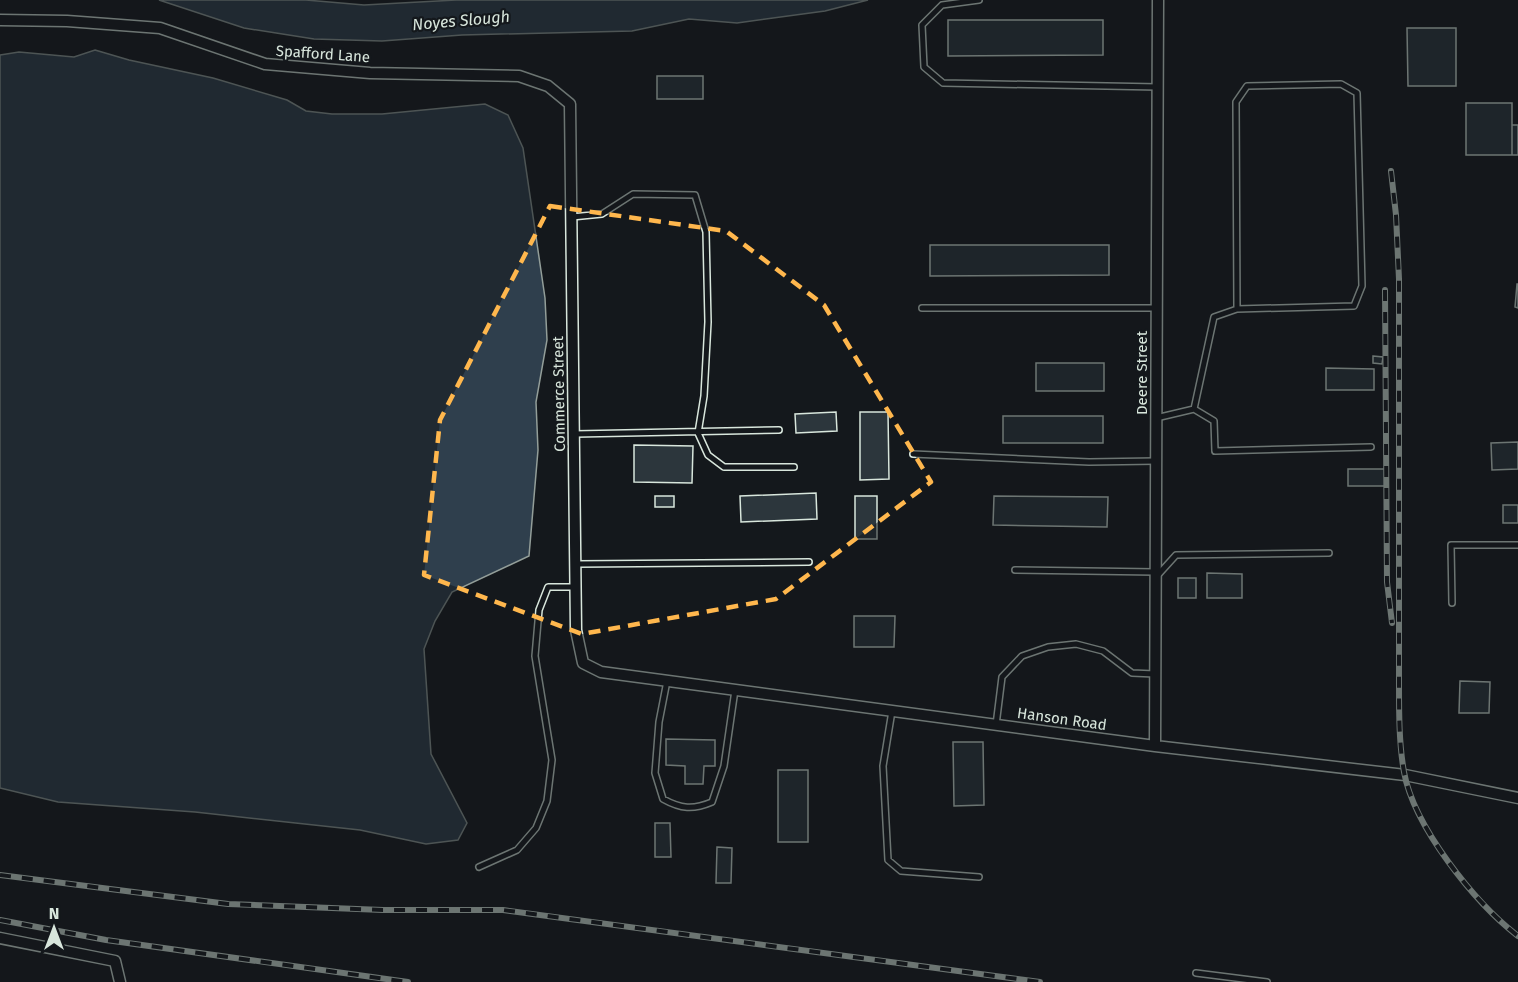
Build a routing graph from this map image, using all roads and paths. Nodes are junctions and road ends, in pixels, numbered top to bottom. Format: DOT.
graph roads {
  1 [pos="979,0"];
  2 [pos="1158,0"];
  3 [pos="0,20"];
  4 [pos="1158,87"];
  5 [pos="570,104"];
  6 [pos="572,217"];
  7 [pos="922,308"];
  8 [pos="1157,308"];
  9 [pos="1237,309"];
  10 [pos="1194,409"];
  11 [pos="1156,418"];
  12 [pos="779,430"];
  13 [pos="698,433"];
  14 [pos="575,435"];
  15 [pos="1371,447"];
  16 [pos="913,454"];
  17 [pos="1156,461"];
  18 [pos="794,467"];
  19 [pos="1518,545"];
  20 [pos="1329,553"];
  21 [pos="809,562"];
  22 [pos="577,564"];
  23 [pos="1014,570"];
  24 [pos="1155,575"];
  25 [pos="576,587"];
  26 [pos="1452,603"];
  27 [pos="601,672"];
  28 [pos="1155,674"];
  29 [pos="667,681"];
  30 [pos="735,690"];
  31 [pos="892,711"];
  32 [pos="996,725"];
  33 [pos="1155,746"];
  34 [pos="1518,798"];
  35 [pos="479,867"];
  36 [pos="979,877"];
  37 [pos="0,938"];
  38 [pos="1196,973"];
  39 [pos="120,982"];
  40 [pos="1267,982"];
  1 -- 4 [label="lane"];
  2 -- 4 [label="street, Deere Street"];
  3 -- 5 [label="street, Spafford Lane"];
  4 -- 8 [label="street, Deere Street"];
  5 -- 6 [label="street, Commerce Street"];
  6 -- 13 [label="lane"];
  6 -- 14 [label="street, Commerce Street"];
  7 -- 8 [label="lane"];
  8 -- 11 [label="street, Deere Street"];
  9 -- 9 [label="lane"];
  9 -- 10 [label="lane"];
  10 -- 11 [label="lane"];
  10 -- 15 [label="lane"];
  11 -- 17 [label="street, Deere Street"];
  12 -- 13 [label="lane"];
  13 -- 14 [label="lane"];
  13 -- 18 [label="lane"];
  14 -- 22 [label="street, Commerce Street"];
  16 -- 17 [label="lane"];
  17 -- 24 [label="street, Deere Street"];
  19 -- 26 [label="lane"];
  20 -- 24 [label="lane"];
  21 -- 22 [label="lane"];
  22 -- 25 [label="street, Commerce Street"];
  23 -- 24 [label="lane"];
  24 -- 28 [label="street, Deere Street"];
  25 -- 27 [label="street, Commerce Street"];
  25 -- 35 [label="lane"];
  27 -- 29 [label="street, Hanson Road"];
  28 -- 32 [label="lane"];
  28 -- 33 [label="street, Deere Street"];
  29 -- 30 [label="street, Hanson Road"];
  29 -- 30 [label="lane"];
  30 -- 31 [label="street, Hanson Road"];
  31 -- 32 [label="street, Hanson Road"];
  31 -- 36 [label="lane"];
  32 -- 33 [label="street, Hanson Road"];
  33 -- 34 [label="street, Hanson Road"];
  37 -- 39 [label="street"];
  38 -- 40 [label="lane"];
}
